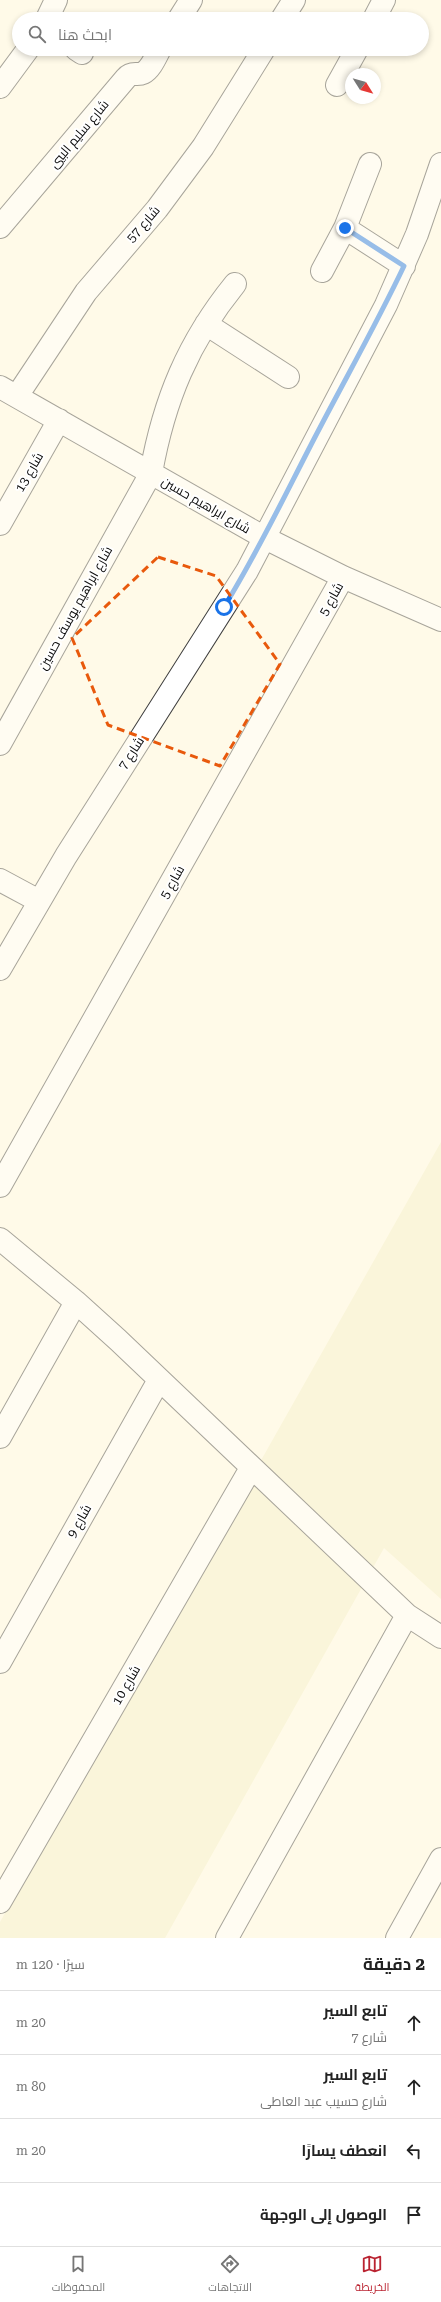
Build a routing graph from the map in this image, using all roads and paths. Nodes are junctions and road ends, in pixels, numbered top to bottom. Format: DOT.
graph roads {
  1 [pos="56,0"];
  2 [pos="190,0"];
  3 [pos="294,0"];
  4 [pos="384,0"];
  5 [pos="50,12"];
  6 [pos="183,12"];
  7 [pos="286,12"];
  8 [pos="378,12"];
  9 [pos="23,56"];
  10 [pos="156,56"];
  11 [pos="260,56"];
  12 [pos="353,56"];
  13 [pos="337,84"];
  14 [pos="0,87"];
  15 [pos="370,164"];
  16 [pos="441,164"];
  17 [pos="0,227"];
  18 [pos="345,228"];
  19 [pos="404,266"];
  20 [pos="322,271"];
  21 [pos="235,284"];
  22 [pos="206,324"];
  23 [pos="288,377"];
  24 [pos="8,392"];
  25 [pos="59,420"];
  26 [pos="151,472"];
  27 [pos="0,524"];
  28 [pos="265,538"];
  29 [pos="343,577"];
  30 [pos="441,620"];
  31 [pos="0,744"];
  32 [pos="0,880"];
  33 [pos="39,901"];
  34 [pos="0,969"];
  35 [pos="0,1186"];
  36 [pos="0,1239"];
  37 [pos="76,1302"];
  38 [pos="159,1380"];
  39 [pos="0,1437"];
  40 [pos="251,1468"];
  41 [pos="407,1615"];
  42 [pos="441,1637"];
  43 [pos="0,1662"];
  44 [pos="441,1859"];
  45 [pos="0,1902"];
  46 [pos="227,1938"];
  47 [pos="397,1938"];
  1 -- 5 [label="street"];
  2 -- 6 [label="street"];
  3 -- 7 [label="street"];
  4 -- 8 [label="street"];
  9 -- 14 [label="street"];
  10 -- 17 [label="street, شارع سليم البيي"];
  11 -- 24 [label="street, شارع 57"];
  12 -- 13 [label="street"];
  15 -- 18 [label="street"];
  16 -- 19 [label="street, شارع 7"];
  18 -- 19 [label="street"];
  18 -- 20 [label="street"];
  19 -- 28 [label="street, شارع 7"];
  21 -- 22 [label="street, شارع ابراهيم يوسف حسين"];
  22 -- 23 [label="street"];
  22 -- 26 [label="street, شارع ابراهيم يوسف حسين"];
  24 -- 25 [label="street, شارع ابراهيم حسين"];
  25 -- 26 [label="street, شارع ابراهيم حسين"];
  25 -- 27 [label="street, شارع 13"];
  26 -- 28 [label="street, شارع ابراهيم حسين"];
  26 -- 31 [label="street, شارع ابراهيم يوسف حسين"];
  28 -- 29 [label="street, شارع ابراهيم حسين"];
  28 -- 33 [label="street, شارع 7"];
  29 -- 30 [label="street, شارع ابراهيم حسين"];
  29 -- 35 [label="street, شارع 5"];
  32 -- 33 [label="street"];
  33 -- 34 [label="street, شارع 7"];
  36 -- 37 [label="street"];
  37 -- 38 [label="street"];
  37 -- 39 [label="street"];
  38 -- 40 [label="street"];
  38 -- 43 [label="street, شارع 9"];
  40 -- 41 [label="street"];
  40 -- 45 [label="street, شارع 10"];
  41 -- 42 [label="street"];
  41 -- 46 [label="street"];
  44 -- 47 [label="street"];
}
